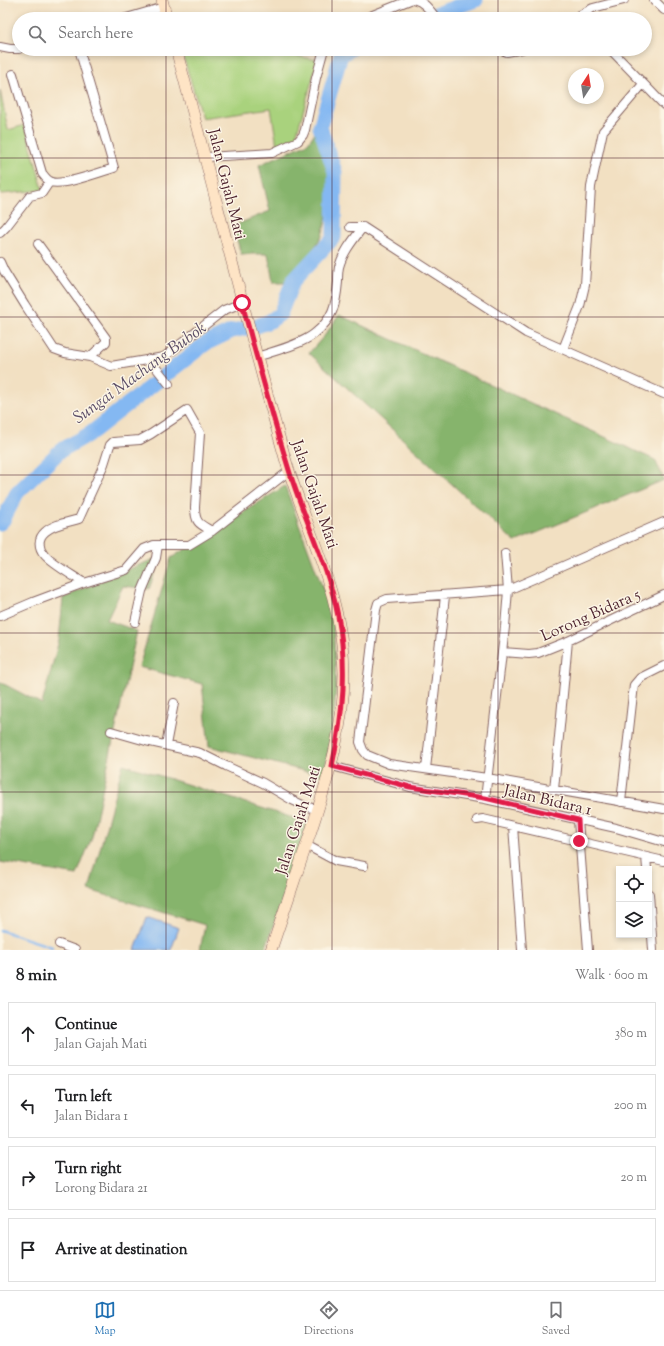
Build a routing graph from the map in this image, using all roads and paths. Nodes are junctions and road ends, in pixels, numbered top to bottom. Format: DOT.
graph roads {
  1 [pos="407,0"];
  2 [pos="416,0"];
  3 [pos="624,0"];
  4 [pos="654,0"];
  5 [pos="163,3"];
  6 [pos="664,10"];
  7 [pos="140,12"];
  8 [pos="379,12"];
  9 [pos="431,12"];
  10 [pos="587,12"];
  11 [pos="0,47"];
  12 [pos="12,49"];
  13 [pos="81,56"];
  14 [pos="178,56"];
  15 [pos="322,56"];
  16 [pos="617,56"];
  17 [pos="13,74"];
  18 [pos="643,84"];
  19 [pos="664,105"];
  20 [pos="206,157"];
  21 [pos="50,181"];
  22 [pos="350,227"];
  23 [pos="363,227"];
  24 [pos="0,233"];
  25 [pos="38,244"];
  26 [pos="0,262"];
  27 [pos="244,308"];
  28 [pos="563,349"];
  29 [pos="257,356"];
  30 [pos="90,357"];
  31 [pos="149,359"];
  32 [pos="169,384"];
  33 [pos="664,394"];
  34 [pos="289,471"];
  35 [pos="664,522"];
  36 [pos="212,531"];
  37 [pos="158,545"];
  38 [pos="505,553"];
  39 [pos="84,583"];
  40 [pos="508,590"];
  41 [pos="664,595"];
  42 [pos="445,596"];
  43 [pos="0,616"];
  44 [pos="135,622"];
  45 [pos="568,642"];
  46 [pos="502,652"];
  47 [pos="664,666"];
  48 [pos="174,703"];
  49 [pos="111,731"];
  50 [pos="166,745"];
  51 [pos="332,766"];
  52 [pos="426,769"];
  53 [pos="487,778"];
  54 [pos="554,790"];
  55 [pos="485,798"];
  56 [pos="621,802"];
  57 [pos="318,809"];
  58 [pos="664,810"];
  59 [pos="477,820"];
  60 [pos="578,820"];
  61 [pos="513,826"];
  62 [pos="579,841"];
  63 [pos="664,842"];
  64 [pos="306,845"];
  65 [pos="646,857"];
  66 [pos="664,862"];
  67 [pos="364,866"];
  68 [pos="647,866"];
  69 [pos="650,902"];
  70 [pos="59,944"];
  71 [pos="75,950"];
  72 [pos="270,950"];
  73 [pos="522,950"];
  74 [pos="588,950"];
  75 [pos="653,950"];
  1 -- 8 [label="street"];
  2 -- 9 [label="street"];
  3 -- 10 [label="street"];
  4 -- 6 [label="street"];
  5 -- 7 [label="street"];
  11 -- 12 [label="street"];
  13 -- 21 [label="street"];
  14 -- 20 [label="main road, Jalan Gajah Mati"];
  15 -- 20 [label="street"];
  16 -- 18 [label="street"];
  17 -- 21 [label="street"];
  18 -- 19 [label="street"];
  18 -- 28 [label="street"];
  20 -- 27 [label="main road, Jalan Gajah Mati"];
  21 -- 24 [label="street"];
  22 -- 23 [label="street"];
  23 -- 28 [label="street"];
  23 -- 29 [label="street"];
  25 -- 30 [label="street"];
  26 -- 30 [label="street"];
  27 -- 29 [label="main road, Jalan Gajah Mati"];
  27 -- 31 [label="street"];
  28 -- 33 [label="street"];
  29 -- 34 [label="main road, Jalan Gajah Mati"];
  30 -- 31 [label="street"];
  31 -- 32 [label="street"];
  34 -- 36 [label="street"];
  34 -- 51 [label="main road, Jalan Gajah Mati"];
  35 -- 40 [label="street"];
  36 -- 37 [label="street"];
  36 -- 39 [label="street"];
  37 -- 39 [label="street"];
  37 -- 44 [label="street"];
  38 -- 40 [label="street"];
  39 -- 43 [label="street"];
  40 -- 42 [label="street"];
  40 -- 46 [label="street"];
  41 -- 45 [label="street, Lorong Bidara 5"];
  42 -- 52 [label="street"];
  42 -- 52 [label="street"];
  45 -- 46 [label="street, Lorong Bidara 5"];
  45 -- 54 [label="street"];
  46 -- 53 [label="street"];
  47 -- 56 [label="street"];
  48 -- 50 [label="street"];
  49 -- 50 [label="street"];
  50 -- 57 [label="street"];
  51 -- 55 [label="street, Jalan Bidara 1"];
  51 -- 57 [label="main road, Jalan Gajah Mati"];
  52 -- 53 [label="street"];
  53 -- 54 [label="street"];
  53 -- 55 [label="street"];
  54 -- 56 [label="street"];
  55 -- 60 [label="street, Jalan Bidara 1"];
  56 -- 58 [label="street"];
  57 -- 64 [label="main road, Jalan Gajah Mati"];
  59 -- 61 [label="street"];
  60 -- 62 [label="street"];
  60 -- 63 [label="street, Jalan Bidara 1"];
  61 -- 62 [label="street"];
  61 -- 73 [label="street"];
  62 -- 65 [label="street"];
  62 -- 74 [label="street"];
  64 -- 67 [label="street"];
  64 -- 72 [label="main road, Jalan Gajah Mati"];
  65 -- 66 [label="street"];
  65 -- 68 [label="street"];
  69 -- 75 [label="street"];
  70 -- 71 [label="street"];
}
